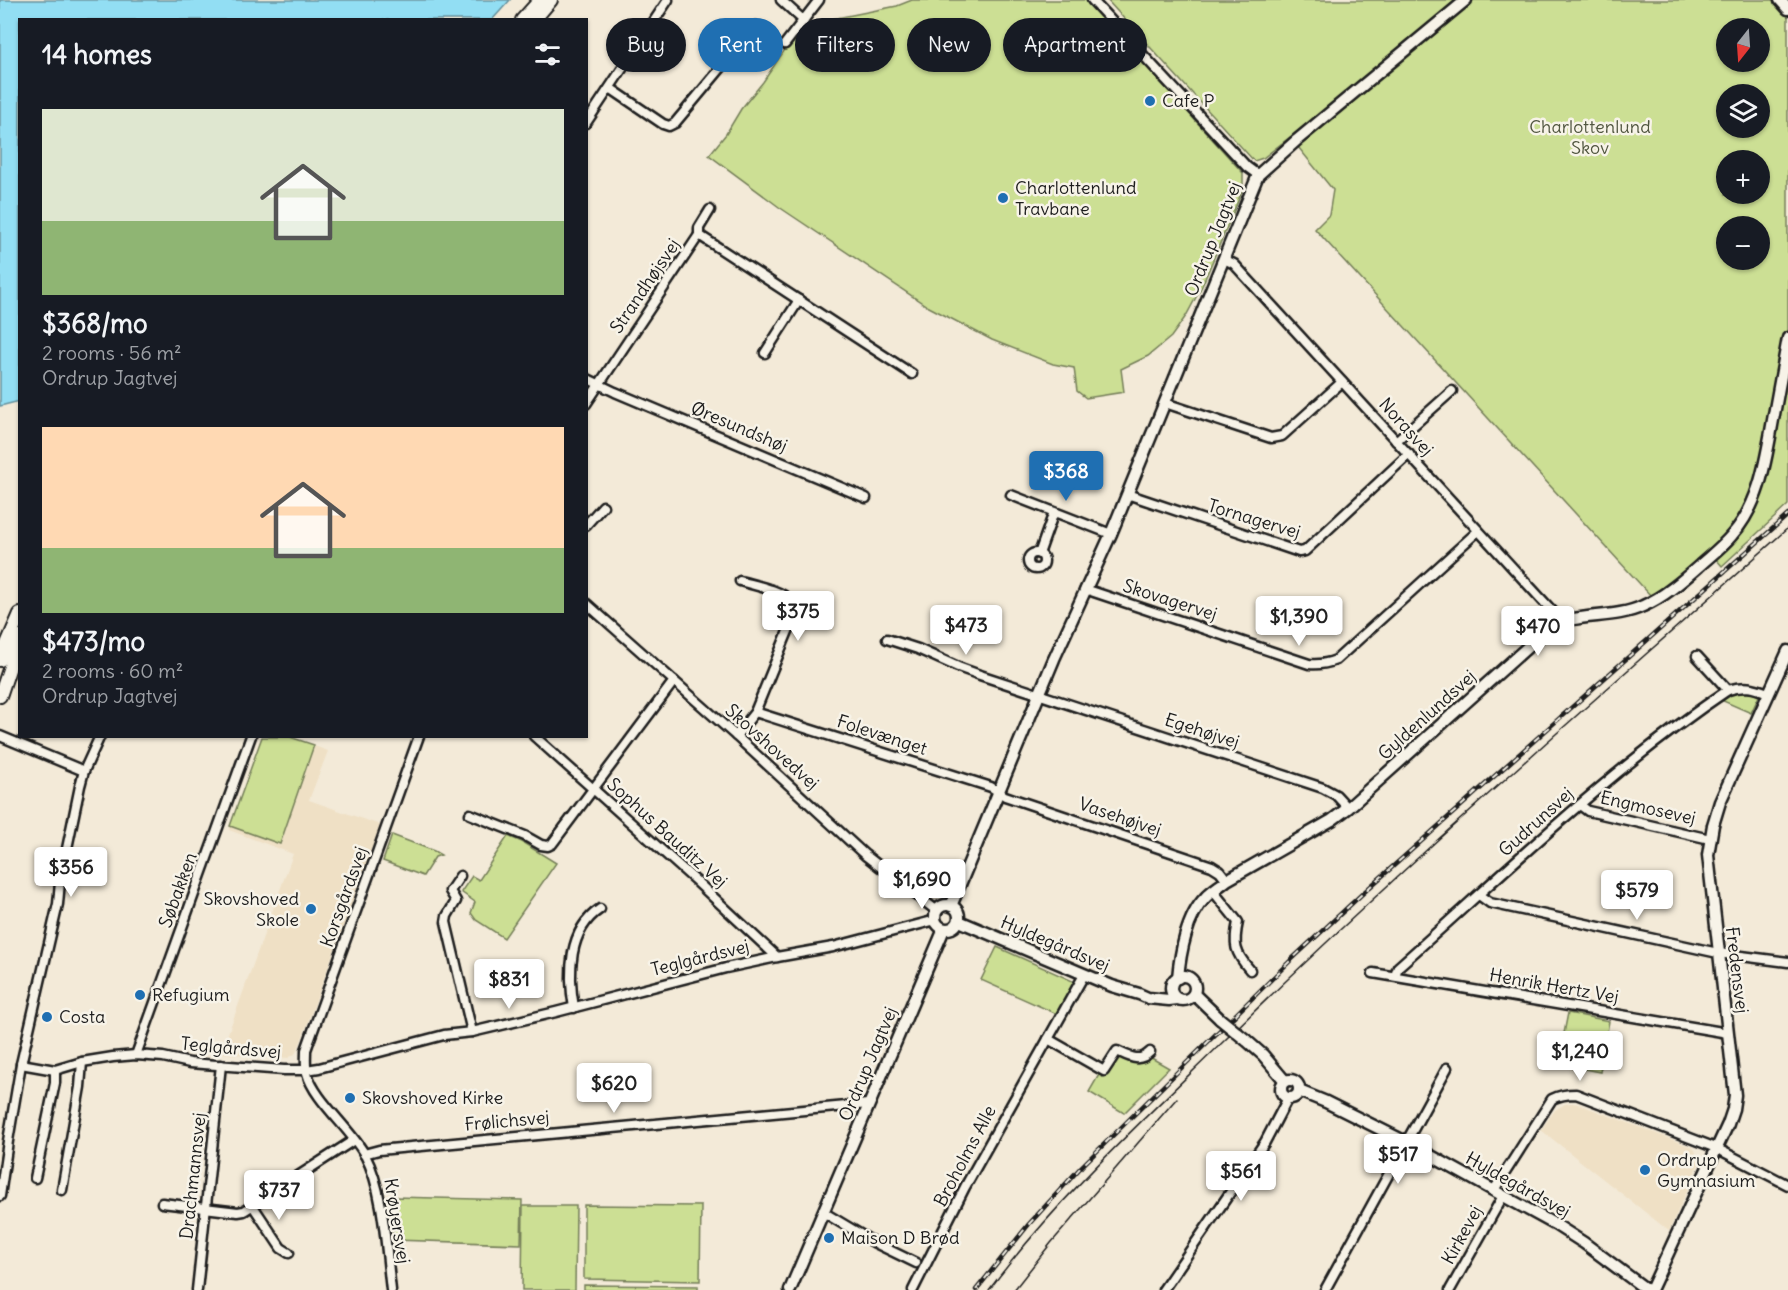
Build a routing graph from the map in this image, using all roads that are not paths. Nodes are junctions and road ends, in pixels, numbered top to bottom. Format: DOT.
graph roads {
  1 [pos="540,0"];
  2 [pos="551,0"];
  3 [pos="668,0"];
  4 [pos="781,0"];
  5 [pos="819,0"];
  6 [pos="1092,0"];
  7 [pos="1466,0"];
  8 [pos="1780,0"];
  9 [pos="1788,9"];
  10 [pos="524,18"];
  11 [pos="536,18"];
  12 [pos="801,18"];
  13 [pos="806,18"];
  14 [pos="795,32"];
  15 [pos="785,44"];
  16 [pos="718,72"];
  17 [pos="610,88"];
  18 [pos="588,120"];
  19 [pos="1258,175"];
  20 [pos="710,210"];
  21 [pos="699,235"];
  22 [pos="1224,258"];
  23 [pos="799,300"];
  24 [pos="1788,338"];
  25 [pos="765,353"];
  26 [pos="912,374"];
  27 [pos="588,379"];
  28 [pos="1342,381"];
  29 [pos="599,385"];
  30 [pos="1452,391"];
  31 [pos="588,401"];
  32 [pos="1165,403"];
  33 [pos="1396,441"];
  34 [pos="1409,454"];
  35 [pos="1127,494"];
  36 [pos="1011,495"];
  37 [pos="866,498"];
  38 [pos="603,506"];
  39 [pos="1054,512"];
  40 [pos="588,523"];
  41 [pos="1478,531"];
  42 [pos="1111,534"];
  43 [pos="1039,554"];
  44 [pos="740,581"];
  45 [pos="1085,589"];
  46 [pos="588,605"];
  47 [pos="18,619"];
  48 [pos="1560,622"];
  49 [pos="886,639"];
  50 [pos="18,643"];
  51 [pos="1788,651"];
  52 [pos="1697,656"];
  53 [pos="0,660"];
  54 [pos="674,681"];
  55 [pos="1728,690"];
  56 [pos="1768,693"];
  57 [pos="1040,694"];
  58 [pos="0,696"];
  59 [pos="755,712"];
  60 [pos="0,736"];
  61 [pos="736,736"];
  62 [pos="99,738"];
  63 [pos="250,738"];
  64 [pos="418,738"];
  65 [pos="536,738"];
  66 [pos="84,771"];
  67 [pos="593,789"];
  68 [pos="998,792"];
  69 [pos="1580,805"];
  70 [pos="1348,808"];
  71 [pos="470,814"];
  72 [pos="1710,839"];
  73 [pos="460,876"];
  74 [pos="1227,880"];
  75 [pos="1213,891"];
  76 [pos="1479,895"];
  77 [pos="951,906"];
  78 [pos="600,909"];
  79 [pos="936,915"];
  80 [pos="959,921"];
  81 [pos="944,929"];
  82 [pos="1718,953"];
  83 [pos="777,957"];
  84 [pos="1788,962"];
  85 [pos="1250,970"];
  86 [pos="1373,973"];
  87 [pos="1084,975"];
  88 [pos="1395,976"];
  89 [pos="1182,977"];
  90 [pos="1183,995"];
  91 [pos="574,1008"];
  92 [pos="472,1032"];
  93 [pos="1728,1033"];
  94 [pos="1048,1039"];
  95 [pos="1150,1052"];
  96 [pos="136,1055"];
  97 [pos="82,1062"];
  98 [pos="21,1064"];
  99 [pos="221,1065"];
  100 [pos="1447,1068"];
  101 [pos="55,1070"];
  102 [pos="306,1070"];
  103 [pos="1285,1081"];
  104 [pos="1299,1091"];
  105 [pos="1288,1098"];
  106 [pos="868,1104"];
  107 [pos="354,1140"];
  108 [pos="4,1141"];
  109 [pos="1406,1142"];
  110 [pos="1716,1148"];
  111 [pos="364,1154"];
  112 [pos="36,1178"];
  113 [pos="1788,1185"];
  114 [pos="62,1190"];
  115 [pos="1499,1193"];
  116 [pos="0,1196"];
  117 [pos="162,1203"];
  118 [pos="253,1206"];
  119 [pos="206,1208"];
  120 [pos="823,1212"];
  121 [pos="289,1253"];
  122 [pos="916,1263"];
  123 [pos="197,1290"];
  124 [pos="391,1290"];
  125 [pos="790,1290"];
  126 [pos="913,1290"];
  127 [pos="1163,1290"];
  128 [pos="1325,1290"];
  129 [pos="1450,1290"];
  130 [pos="1649,1290"];
  1 -- 10 [label="main road"];
  2 -- 11 [label="main road"];
  3 -- 17 [label="street"];
  4 -- 12 [label="street"];
  5 -- 13 [label="street"];
  6 -- 19 [label="street"];
  7 -- 19 [label="street, Ordrup Jagtvej"];
  8 -- 9 [label="street"];
  14 -- 15 [label="street"];
  16 -- 17 [label="street"];
  17 -- 18 [label="street"];
  19 -- 22 [label="street, Ordrup Jagtvej"];
  20 -- 21 [label="street, Strandhøjsvej"];
  21 -- 23 [label="street, Strandhøjsvej"];
  21 -- 29 [label="street, Strandhøjsvej"];
  22 -- 28 [label="street, Norasvej"];
  22 -- 32 [label="street, Ordrup Jagtvej"];
  23 -- 25 [label="street"];
  23 -- 26 [label="street, Strandhøjsvej"];
  24 -- 48 [label="street, Gyldenlundsvej"];
  27 -- 29 [label="street, Øresundshøj"];
  28 -- 32 [label="street"];
  28 -- 33 [label="street, Norasvej"];
  29 -- 31 [label="street"];
  29 -- 37 [label="street, Øresundshøj"];
  30 -- 33 [label="street"];
  32 -- 35 [label="street, Ordrup Jagtvej"];
  33 -- 34 [label="street, Norasvej"];
  34 -- 35 [label="street, Tornagervej"];
  34 -- 41 [label="street, Norasvej"];
  35 -- 42 [label="street, Ordrup Jagtvej"];
  36 -- 39 [label="street"];
  38 -- 40 [label="street"];
  39 -- 42 [label="street"];
  39 -- 43 [label="street"];
  41 -- 45 [label="street, Skovagervej"];
  41 -- 48 [label="street, Norasvej"];
  42 -- 45 [label="street, Ordrup Jagtvej"];
  44 -- 59 [label="street"];
  45 -- 57 [label="street, Ordrup Jagtvej"];
  46 -- 54 [label="street, Skovshovedvej"];
  47 -- 53 [label="main road"];
  48 -- 70 [label="street, Gyldenlundsvej"];
  49 -- 57 [label="street"];
  50 -- 58 [label="main road"];
  51 -- 56 [label="street, Fredensvej"];
  52 -- 55 [label="street"];
  54 -- 61 [label="street, Skovshovedvej"];
  54 -- 67 [label="street"];
  55 -- 56 [label="street"];
  55 -- 69 [label="street, Gudrunsvej"];
  56 -- 72 [label="street, Fredensvej"];
  57 -- 68 [label="street, Ordrup Jagtvej"];
  57 -- 70 [label="street, Egehøjvej"];
  59 -- 61 [label="street"];
  59 -- 68 [label="street, Folevænget"];
  60 -- 66 [label="street"];
  61 -- 79 [label="street, Skovshovedvej"];
  62 -- 66 [label="street"];
  63 -- 96 [label="street, Søbakken"];
  64 -- 102 [label="street, Korsgårdsvej"];
  65 -- 67 [label="street, Sophus Bauditz Vej"];
  66 -- 98 [label="street"];
  67 -- 71 [label="street"];
  67 -- 83 [label="street, Sophus Bauditz Vej"];
  68 -- 74 [label="street, Vasehøjvej"];
  68 -- 77 [label="street, Ordrup Jagtvej"];
  69 -- 72 [label="street, Engmosevej"];
  69 -- 76 [label="street, Gudrunsvej"];
  70 -- 74 [label="street, Gyldenlundsvej"];
  72 -- 82 [label="street, Fredensvej"];
  73 -- 92 [label="street"];
  74 -- 75 [label="street, Gyldenlundsvej"];
  75 -- 85 [label="street"];
  75 -- 89 [label="street, Gyldenlundsvej"];
  76 -- 82 [label="street"];
  76 -- 88 [label="street, Gudrunsvej"];
  77 -- 79 [label="street"];
  77 -- 80 [label="street"];
  78 -- 91 [label="street"];
  79 -- 81 [label="street"];
  79 -- 83 [label="street, Teglgårdsvej"];
  80 -- 81 [label="street"];
  80 -- 87 [label="street, Hyldegårdsvej"];
  81 -- 106 [label="street, Ordrup Jagtvej"];
  82 -- 84 [label="street"];
  82 -- 93 [label="street, Fredensvej"];
  83 -- 91 [label="street, Teglgårdsvej"];
  86 -- 88 [label="street, Henrik Hertz Vej"];
  87 -- 90 [label="street, Hyldegårdsvej"];
  87 -- 94 [label="street, Broholms Alle"];
  88 -- 93 [label="street, Henrik Hertz Vej"];
  89 -- 90 [label="street"];
  89 -- 90 [label="street"];
  90 -- 103 [label="street, bridge"];
  91 -- 92 [label="street, Teglgårdsvej"];
  92 -- 102 [label="street, Teglgårdsvej"];
  93 -- 110 [label="street, Fredensvej"];
  94 -- 95 [label="street"];
  94 -- 126 [label="street, Broholms Alle"];
  96 -- 97 [label="street, Teglgårdsvej"];
  96 -- 99 [label="street, Teglgårdsvej"];
  97 -- 101 [label="street, Teglgårdsvej"];
  97 -- 114 [label="street"];
  98 -- 101 [label="street, Teglgårdsvej"];
  98 -- 108 [label="street"];
  99 -- 102 [label="street, Teglgårdsvej"];
  99 -- 119 [label="street, Drachmannsvej"];
  100 -- 109 [label="street"];
  101 -- 112 [label="street"];
  102 -- 107 [label="street, Krøyersvej"];
  103 -- 104 [label="street"];
  103 -- 105 [label="street"];
  104 -- 105 [label="street"];
  104 -- 109 [label="street, Hyldegårdsvej"];
  105 -- 127 [label="street"];
  106 -- 111 [label="street, Frølichsvej"];
  106 -- 120 [label="street, Ordrup Jagtvej"];
  107 -- 111 [label="street, Krøyersvej"];
  107 -- 118 [label="street"];
  108 -- 116 [label="street"];
  109 -- 115 [label="street, Hyldegårdsvej"];
  109 -- 128 [label="street"];
  110 -- 113 [label="street"];
  110 -- 115 [label="street, Kirkevej"];
  110 -- 130 [label="street, Fredensvej"];
  111 -- 124 [label="street, Krøyersvej"];
  115 -- 129 [label="street, Kirkevej"];
  115 -- 130 [label="street, Hyldegårdsvej"];
  117 -- 119 [label="street"];
  118 -- 119 [label="street"];
  118 -- 121 [label="street"];
  119 -- 123 [label="street, Drachmannsvej"];
  120 -- 122 [label="street"];
  120 -- 125 [label="street, Ordrup Jagtvej"];
}
